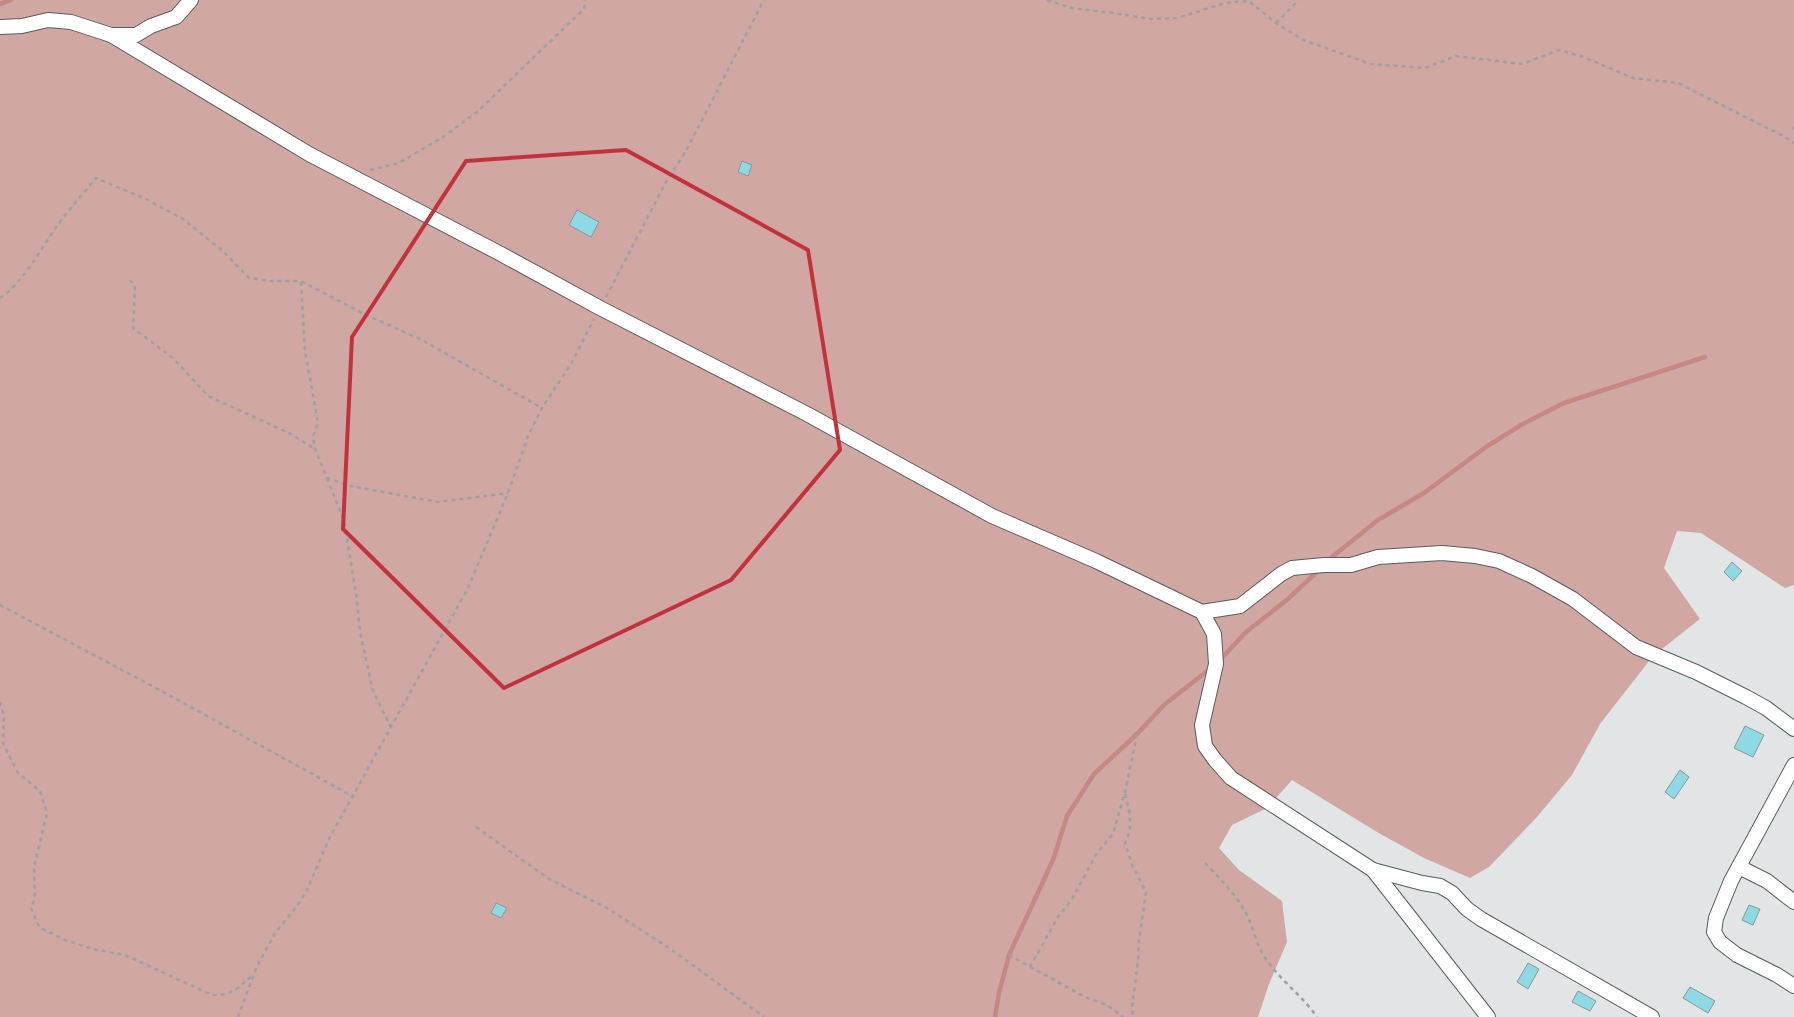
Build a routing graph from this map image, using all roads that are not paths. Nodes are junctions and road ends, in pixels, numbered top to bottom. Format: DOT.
graph roads {
  1 [pos="192,0"];
  2 [pos="0,26"];
  3 [pos="111,36"];
  4 [pos="1202,612"];
  5 [pos="1794,729"];
  6 [pos="1794,765"];
  7 [pos="1739,867"];
  8 [pos="1373,870"];
  9 [pos="1794,902"];
  10 [pos="1794,986"];
  11 [pos="1488,1017"];
  12 [pos="1652,1017"];
  1 -- 3 [label="street"];
  2 -- 3 [label="street"];
  3 -- 4 [label="street"];
  4 -- 5 [label="street"];
  4 -- 8 [label="street"];
  6 -- 7 [label="street"];
  7 -- 9 [label="street"];
  7 -- 10 [label="street"];
  8 -- 11 [label="street"];
  8 -- 12 [label="street"];
}
